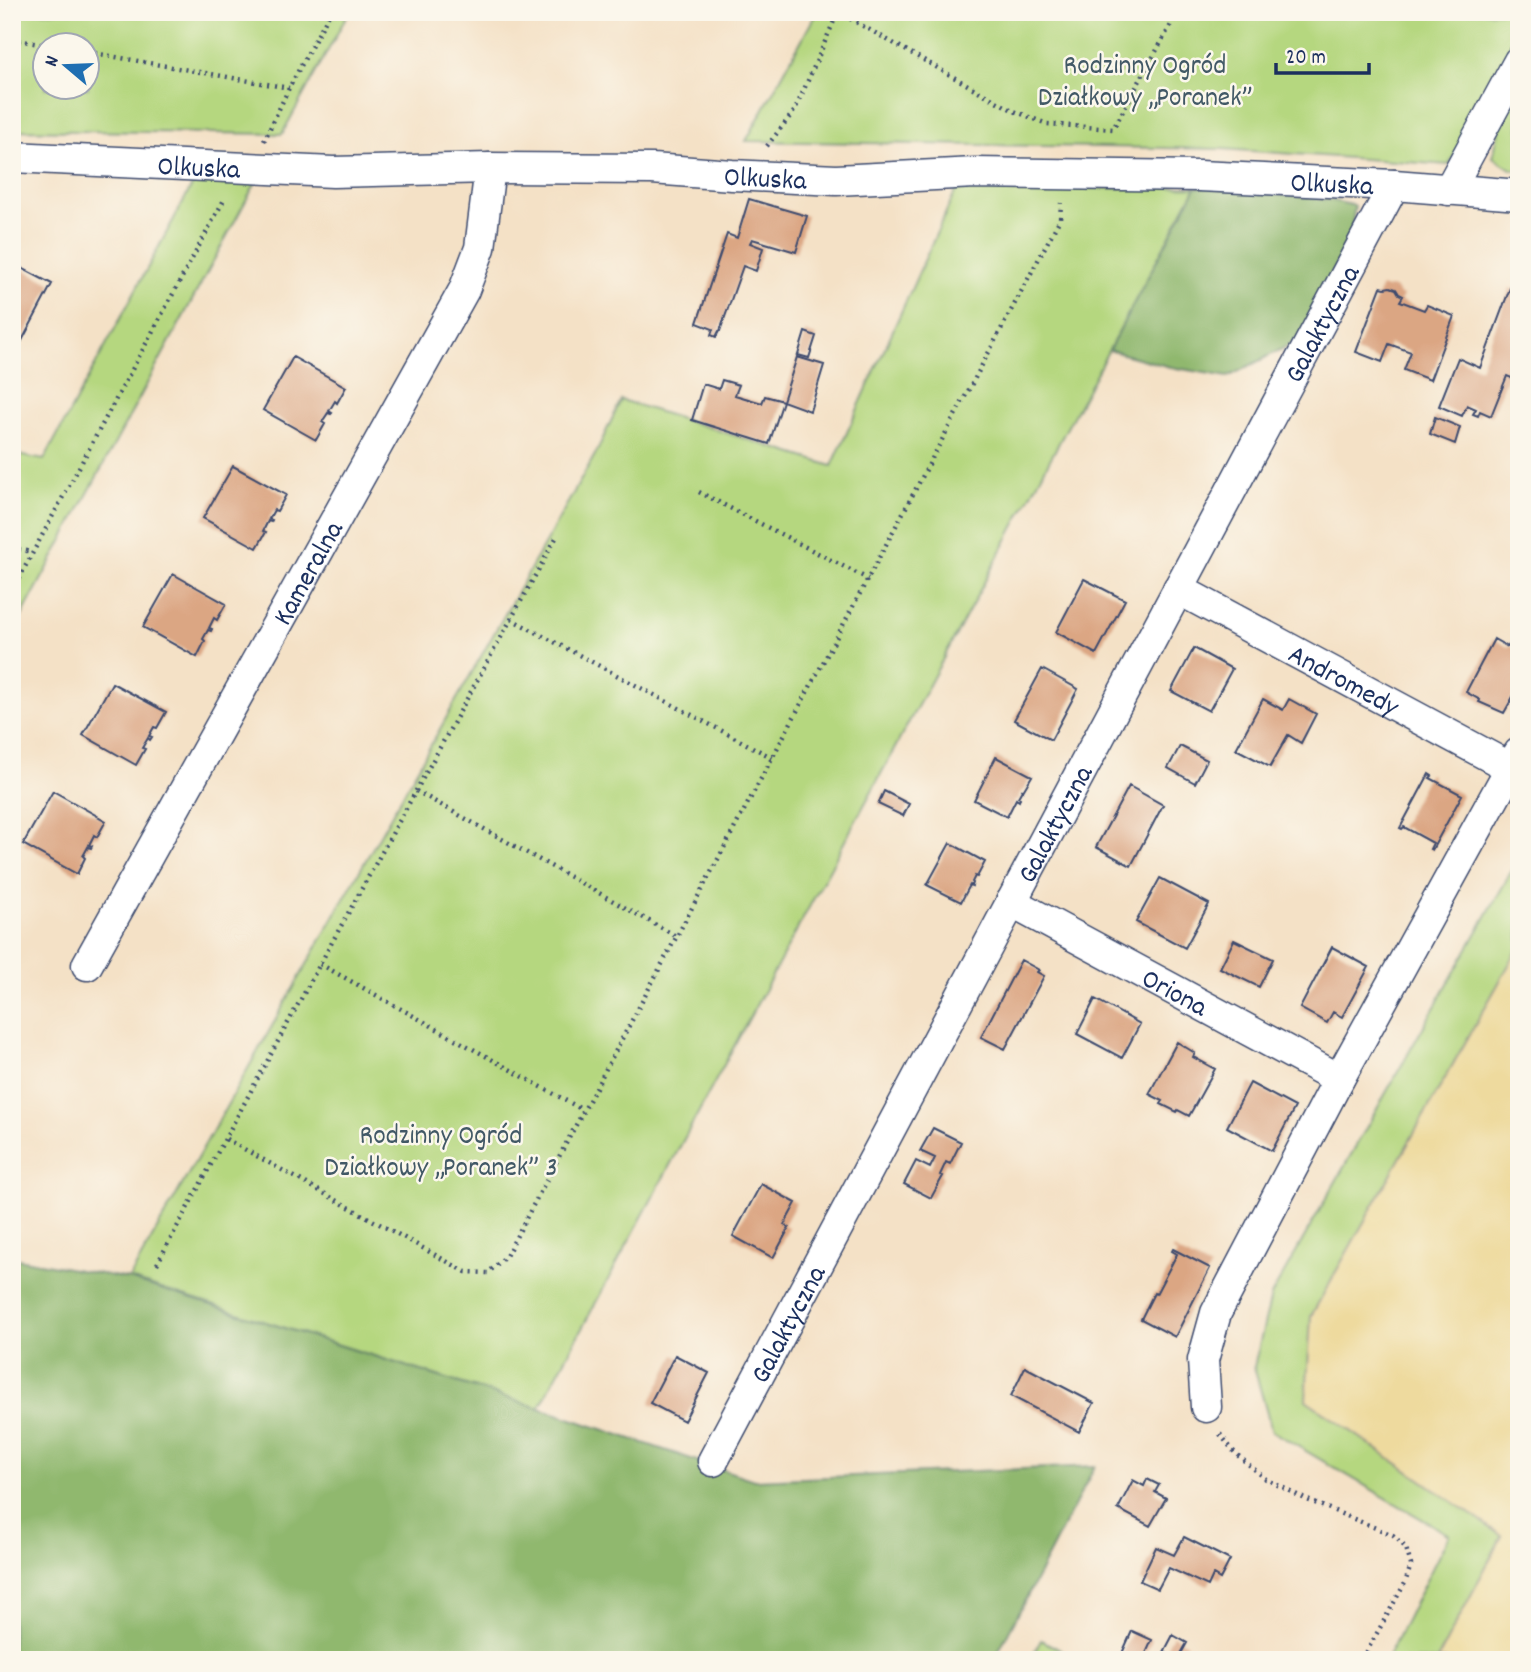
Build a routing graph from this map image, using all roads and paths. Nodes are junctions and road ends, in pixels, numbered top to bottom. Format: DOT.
graph roads {
  1 [pos="330,12"];
  2 [pos="838,12"];
  3 [pos="1178,12"];
  4 [pos="12,39"];
  5 [pos="32,43"];
  6 [pos="102,55"];
  7 [pos="1519,61"];
  8 [pos="289,88"];
  9 [pos="267,134"];
  10 [pos="12,157"];
  11 [pos="491,168"];
  12 [pos="1062,174"];
  13 [pos="732,175"];
  14 [pos="1394,185"];
  15 [pos="1449,190"];
  16 [pos="229,191"];
  17 [pos="1519,195"];
  18 [pos="699,492"];
  19 [pos="556,538"];
  20 [pos="12,548"];
  21 [pos="32,552"];
  22 [pos="868,579"];
  23 [pos="1178,589"];
  24 [pos="12,591"];
  25 [pos="512,620"];
  26 [pos="773,758"];
  27 [pos="1515,760"];
  28 [pos="416,791"];
  29 [pos="1011,902"];
  30 [pos="676,936"];
  31 [pos="320,964"];
  32 [pos="87,965"];
  33 [pos="1339,1079"];
  34 [pos="583,1110"];
  35 [pos="226,1139"];
  36 [pos="157,1264"];
  37 [pos="1212,1419"];
  38 [pos="713,1461"];
  39 [pos="1362,1660"];
  1 -- 8 [label="path"];
  2 -- 3 [label="path"];
  2 -- 13 [label="path"];
  4 -- 5 [label="path"];
  6 -- 8 [label="path"];
  7 -- 15 [label="street"];
  8 -- 9 [label="path"];
  10 -- 11 [label="street, Olkuska"];
  11 -- 13 [label="street, Olkuska"];
  11 -- 32 [label="street, Kameralna"];
  12 -- 13 [label="street, Olkuska"];
  12 -- 14 [label="street, Olkuska"];
  12 -- 22 [label="path"];
  14 -- 15 [label="street, Olkuska"];
  14 -- 23 [label="street, Galaktyczna"];
  15 -- 17 [label="street, Olkuska"];
  16 -- 21 [label="path"];
  18 -- 22 [label="path"];
  19 -- 25 [label="path"];
  20 -- 21 [label="path"];
  21 -- 24 [label="path"];
  22 -- 26 [label="path"];
  23 -- 27 [label="street, Andromedy"];
  23 -- 29 [label="street, Galaktyczna"];
  25 -- 26 [label="path"];
  25 -- 28 [label="path"];
  26 -- 30 [label="path"];
  27 -- 33 [label="street"];
  28 -- 30 [label="path"];
  28 -- 31 [label="path"];
  29 -- 33 [label="street, Oriona"];
  29 -- 38 [label="street, Galaktyczna"];
  30 -- 34 [label="path"];
  31 -- 34 [label="path"];
  31 -- 35 [label="path"];
  33 -- 37 [label="street"];
  34 -- 35 [label="path"];
  35 -- 36 [label="path"];
  37 -- 39 [label="path"];
}
